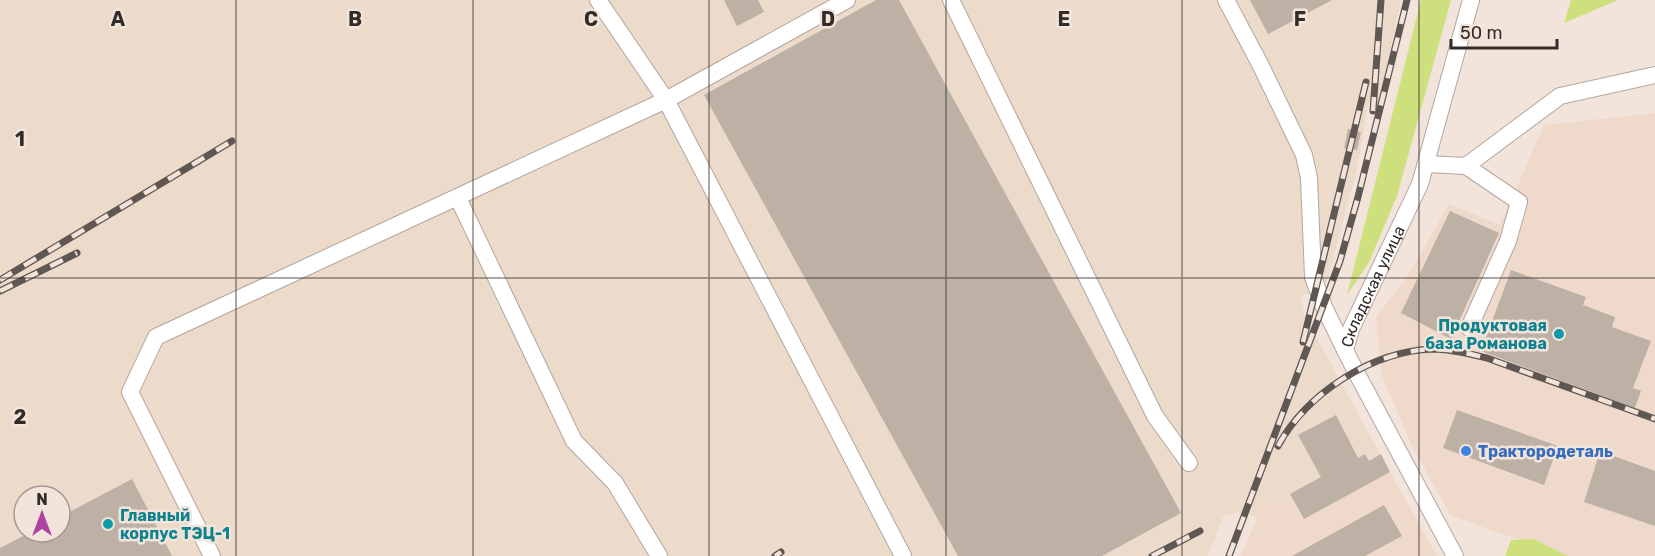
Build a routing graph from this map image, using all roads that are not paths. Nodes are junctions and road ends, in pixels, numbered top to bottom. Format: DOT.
graph roads {
  1 [pos="598,0"];
  2 [pos="847,0"];
  3 [pos="951,0"];
  4 [pos="1226,0"];
  5 [pos="1471,0"];
  6 [pos="1655,75"];
  7 [pos="666,100"];
  8 [pos="1426,164"];
  9 [pos="1466,166"];
  10 [pos="458,198"];
  11 [pos="1469,328"];
  12 [pos="1346,350"];
  13 [pos="1189,463"];
  14 [pos="212,556"];
  15 [pos="659,556"];
  16 [pos="903,556"];
  17 [pos="1455,556"];
  1 -- 7 [label="street"];
  2 -- 7 [label="street"];
  3 -- 13 [label="street"];
  4 -- 12 [label="street"];
  5 -- 8 [label="street, Складская улица"];
  6 -- 9 [label="street"];
  7 -- 10 [label="street"];
  7 -- 16 [label="street"];
  8 -- 9 [label="street"];
  8 -- 12 [label="street, Складская улица"];
  9 -- 11 [label="street"];
  10 -- 14 [label="street"];
  10 -- 15 [label="street"];
  12 -- 17 [label="street, Складская улица"];
}
